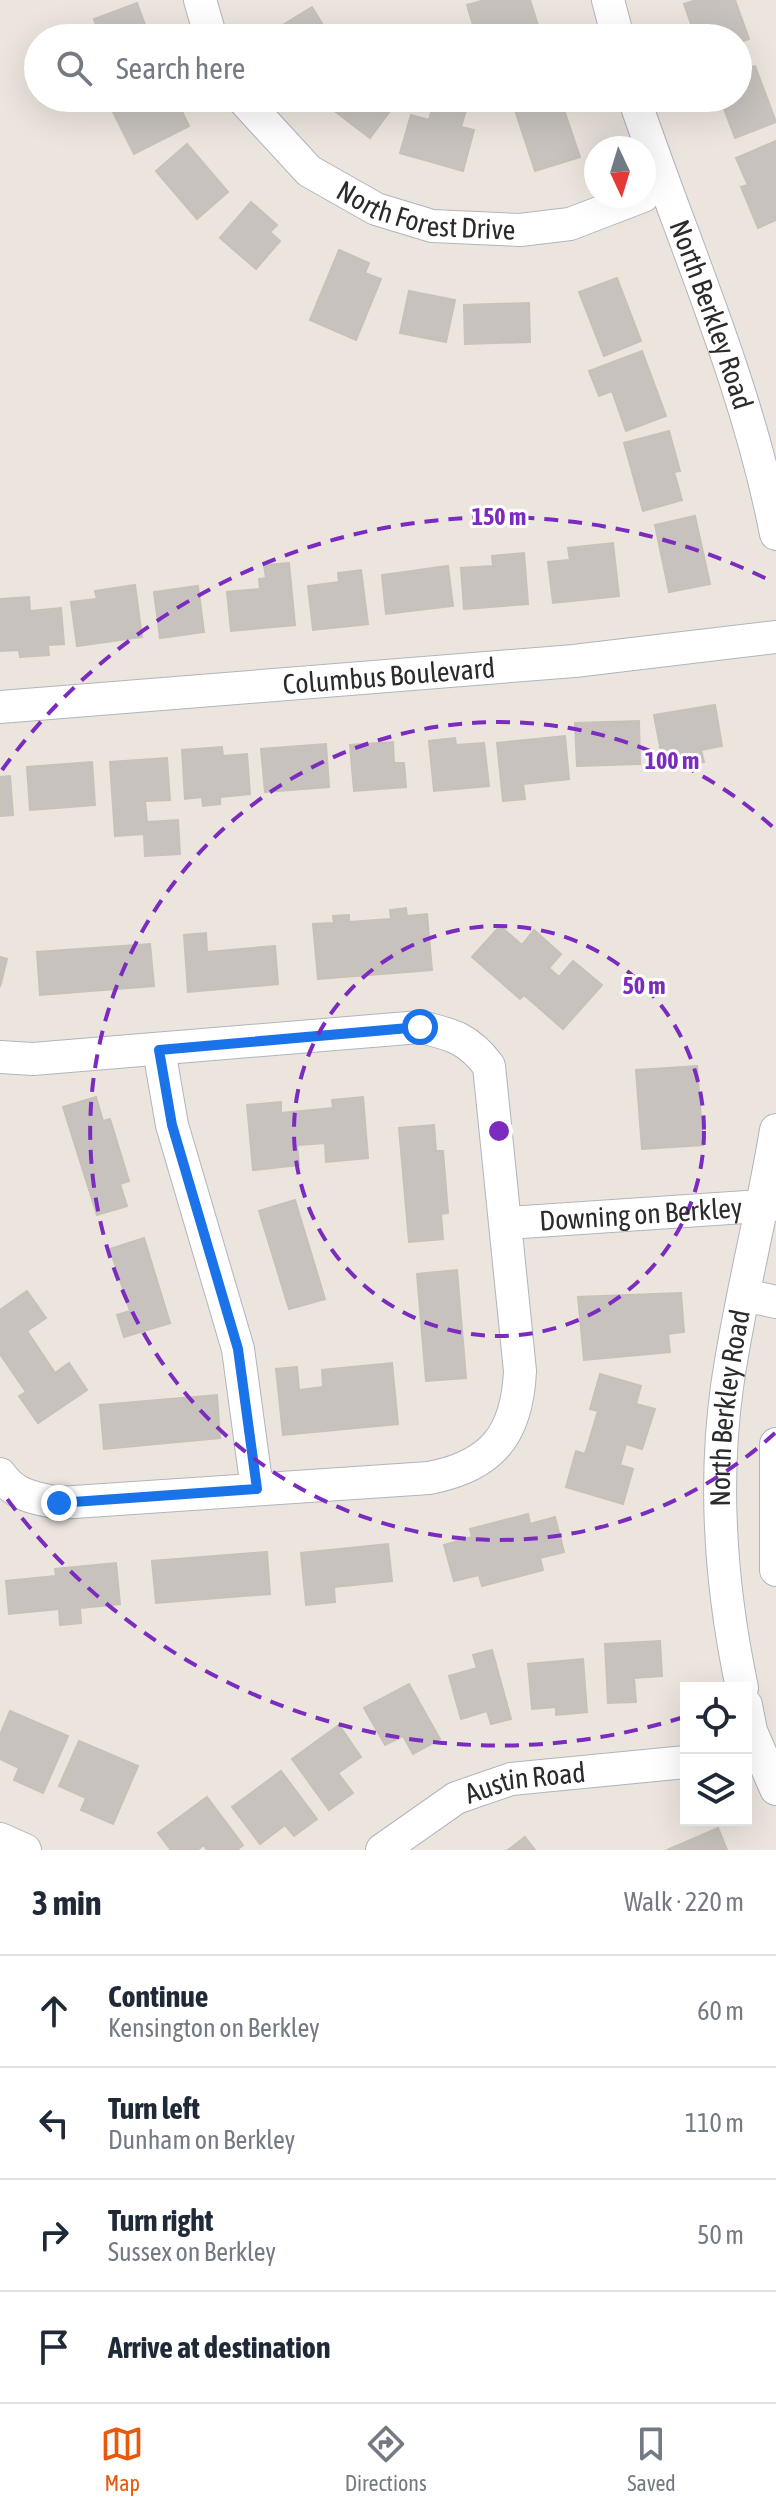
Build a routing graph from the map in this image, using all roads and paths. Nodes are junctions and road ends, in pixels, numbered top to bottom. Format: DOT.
graph roads {
  1 [pos="200,0"];
  2 [pos="608,0"];
  3 [pos="207,24"];
  4 [pos="614,24"];
  5 [pos="255,112"];
  6 [pos="637,112"];
  7 [pos="641,136"];
  8 [pos="656,204"];
  9 [pos="612,208"];
  10 [pos="776,534"];
  11 [pos="776,637"];
  12 [pos="0,707"];
  13 [pos="159,1050"];
  14 [pos="0,1057"];
  15 [pos="776,1130"];
  16 [pos="770,1204"];
  17 [pos="507,1223"];
  18 [pos="744,1295"];
  19 [pos="776,1302"];
  20 [pos="776,1444"];
  21 [pos="0,1474"];
  22 [pos="257,1489"];
  23 [pos="776,1570"];
  24 [pos="741,1682"];
  25 [pos="752,1724"];
  26 [pos="680,1763"];
  27 [pos="766,1768"];
  28 [pos="0,1839"];
  29 [pos="25,1850"];
  30 [pos="382,1850"];
  1 -- 3 [label="street"];
  2 -- 4 [label="street"];
  5 -- 9 [label="street, North Forest Drive"];
  6 -- 7 [label="street, North Berkley Road"];
  8 -- 10 [label="street, North Berkley Road"];
  11 -- 12 [label="street, Columbus Boulevard"];
  13 -- 14 [label="street"];
  13 -- 17 [label="street"];
  13 -- 22 [label="street"];
  15 -- 16 [label="street, North Berkley Road"];
  16 -- 17 [label="street, Downing on Berkley"];
  16 -- 18 [label="street, North Berkley Road"];
  17 -- 22 [label="street"];
  18 -- 19 [label="street"];
  18 -- 24 [label="street, North Berkley Road"];
  20 -- 23 [label="street, North Berkley Road"];
  21 -- 22 [label="street"];
  25 -- 27 [label="street"];
  26 -- 30 [label="street, Austin Road"];
  28 -- 29 [label="street"];
}
